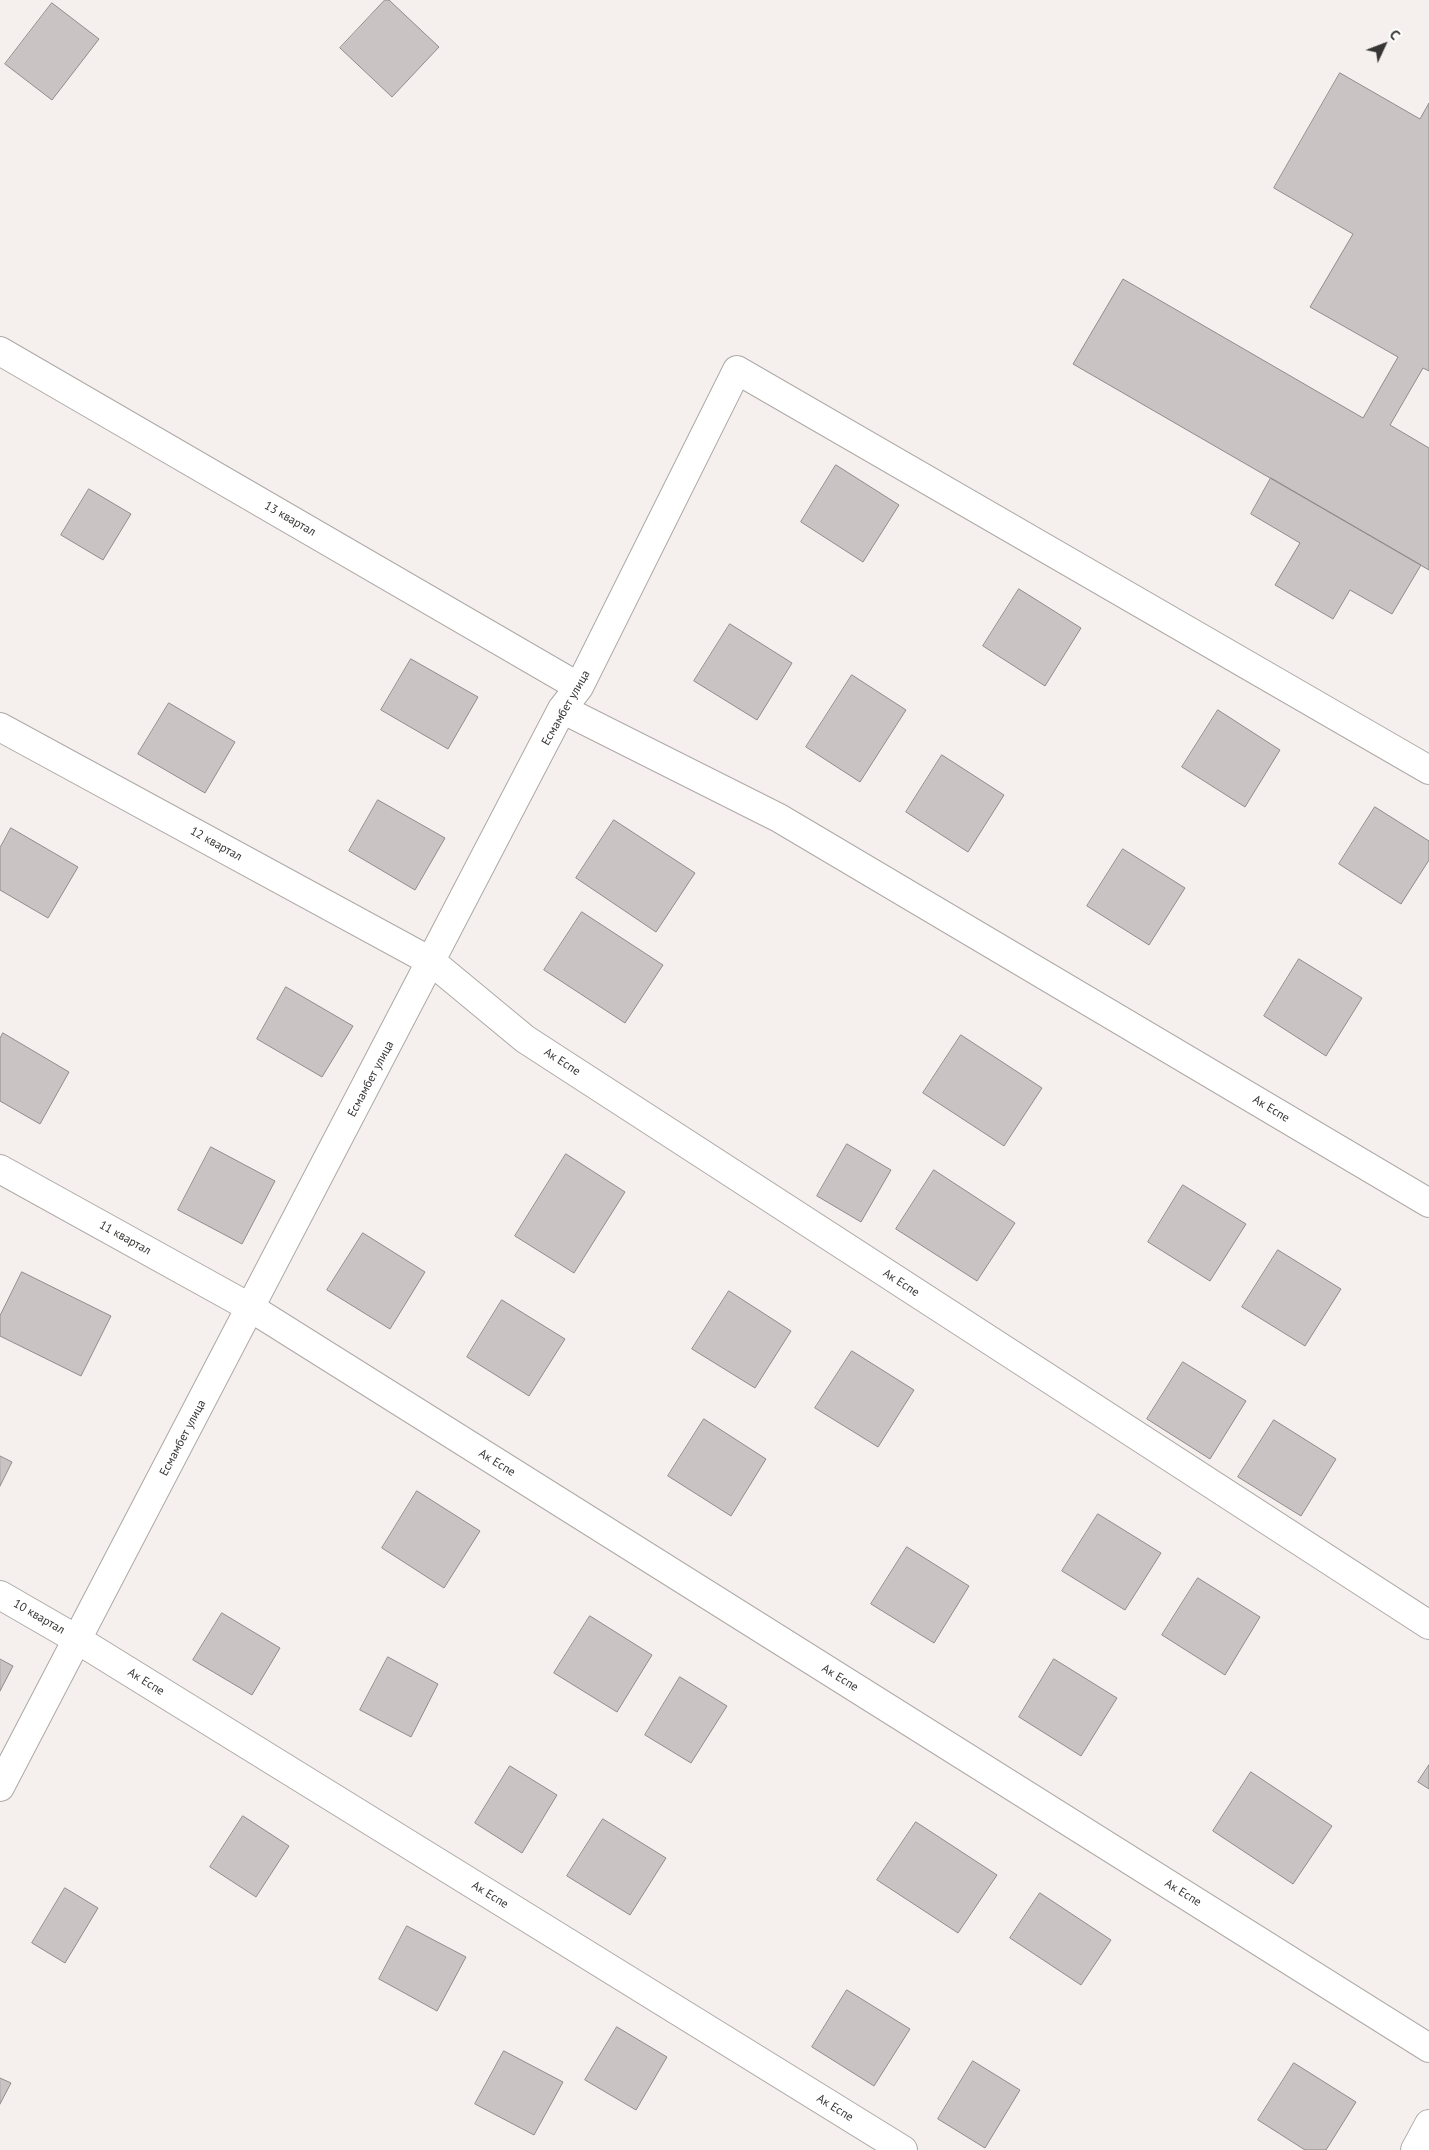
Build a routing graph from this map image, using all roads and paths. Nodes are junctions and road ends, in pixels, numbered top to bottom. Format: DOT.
graph roads {
  1 [pos="0,350"];
  2 [pos="580,687"];
  3 [pos="562,709"];
  4 [pos="0,727"];
  5 [pos="1429,770"];
  6 [pos="432,962"];
  7 [pos="0,1169"];
  8 [pos="1429,1203"];
  9 [pos="251,1308"];
  10 [pos="0,1595"];
  11 [pos="1429,1625"];
  12 [pos="78,1640"];
  13 [pos="0,1788"];
  14 [pos="1429,2048"];
  15 [pos="1429,2124"];
  16 [pos="903,2150"];
  17 [pos="1415,2150"];
  1 -- 2 [label="street, 13 квартал"];
  2 -- 3 [label="street, Есмамбет улица"];
  2 -- 5 [label="street, Есмамбет улица"];
  3 -- 6 [label="street, Есмамбет улица"];
  3 -- 8 [label="street, Ак Еспе"];
  4 -- 6 [label="street, 12 квартал"];
  6 -- 9 [label="street, Есмамбет улица"];
  6 -- 11 [label="street, Ак Еспе"];
  7 -- 9 [label="street, 11 квартал"];
  9 -- 12 [label="street, Есмамбет улица"];
  9 -- 14 [label="street, Ак Еспе"];
  10 -- 12 [label="street, 10 квартал"];
  12 -- 13 [label="street, Есмамбет улица"];
  12 -- 16 [label="street, Ак Еспе"];
  15 -- 17 [label="street"];
}
